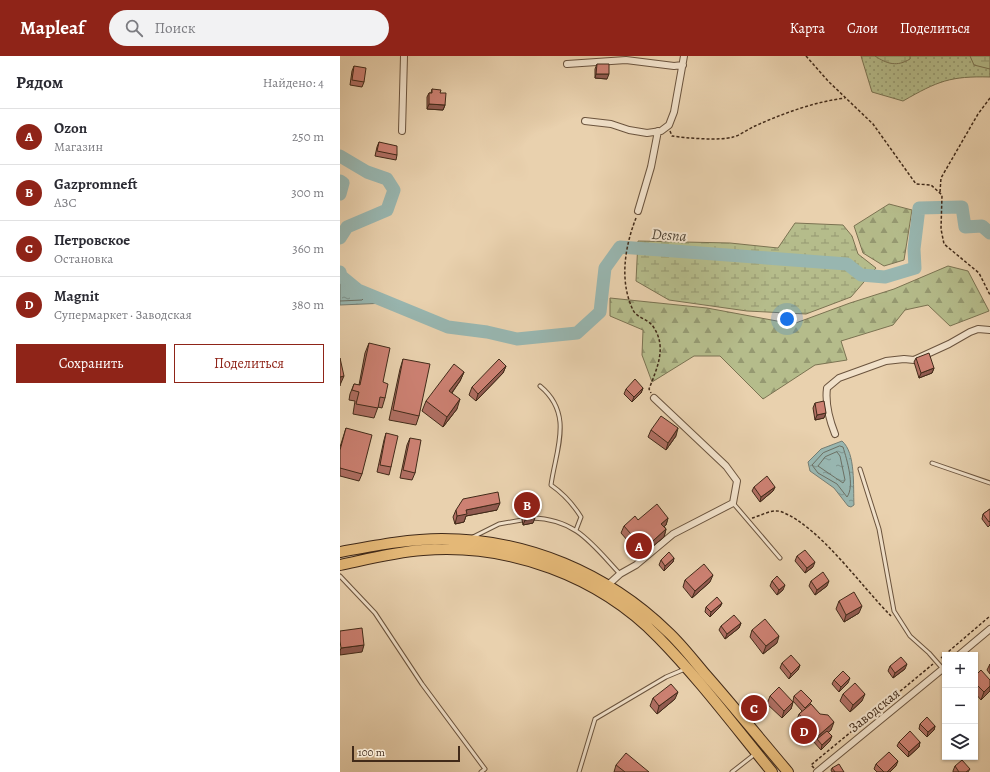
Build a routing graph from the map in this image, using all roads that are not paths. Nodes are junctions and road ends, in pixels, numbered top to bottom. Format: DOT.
graph roads {
  1 [pos="404,56"];
  2 [pos="684,56"];
  3 [pos="567,64"];
  4 [pos="683,64"];
  5 [pos="585,121"];
  6 [pos="402,131"];
  7 [pos="658,132"];
  8 [pos="638,211"];
  9 [pos="990,330"];
  10 [pos="540,386"];
  11 [pos="654,398"];
  12 [pos="835,434"];
  13 [pos="932,463"];
  14 [pos="860,470"];
  15 [pos="990,483"];
  16 [pos="733,504"];
  17 [pos="532,518"];
  18 [pos="522,520"];
  19 [pos="576,530"];
  20 [pos="467,540"];
  21 [pos="340,552"];
  22 [pos="780,558"];
  23 [pos="340,565"];
  24 [pos="620,574"];
  25 [pos="340,576"];
  26 [pos="609,584"];
  27 [pos="990,629"];
  28 [pos="963,652"];
  29 [pos="942,666"];
  30 [pos="687,669"];
  31 [pos="942,670"];
  32 [pos="756,753"];
  33 [pos="481,772"];
  34 [pos="579,772"];
  35 [pos="732,772"];
  36 [pos="772,772"];
  37 [pos="788,772"];
  38 [pos="817,772"];
  1 -- 6 [label="street"];
  2 -- 4 [label="street"];
  3 -- 4 [label="street"];
  4 -- 7 [label="street"];
  5 -- 7 [label="street"];
  7 -- 8 [label="street"];
  9 -- 12 [label="street"];
  10 -- 19 [label="lane"];
  11 -- 16 [label="street"];
  13 -- 15 [label="lane"];
  14 -- 29 [label="lane"];
  16 -- 22 [label="lane"];
  16 -- 24 [label="street"];
  17 -- 19 [label="lane"];
  18 -- 20 [label="lane"];
  19 -- 24 [label="lane"];
  20 -- 21 [label="highway"];
  20 -- 26 [label="highway"];
  23 -- 30 [label="highway"];
  24 -- 26 [label="street"];
  25 -- 33 [label="lane"];
  26 -- 37 [label="highway"];
  27 -- 28 [label="street"];
  30 -- 32 [label="highway"];
  30 -- 34 [label="lane"];
  31 -- 38 [label="street, Заводская"];
  32 -- 35 [label="lane"];
  32 -- 36 [label="highway"];
}
